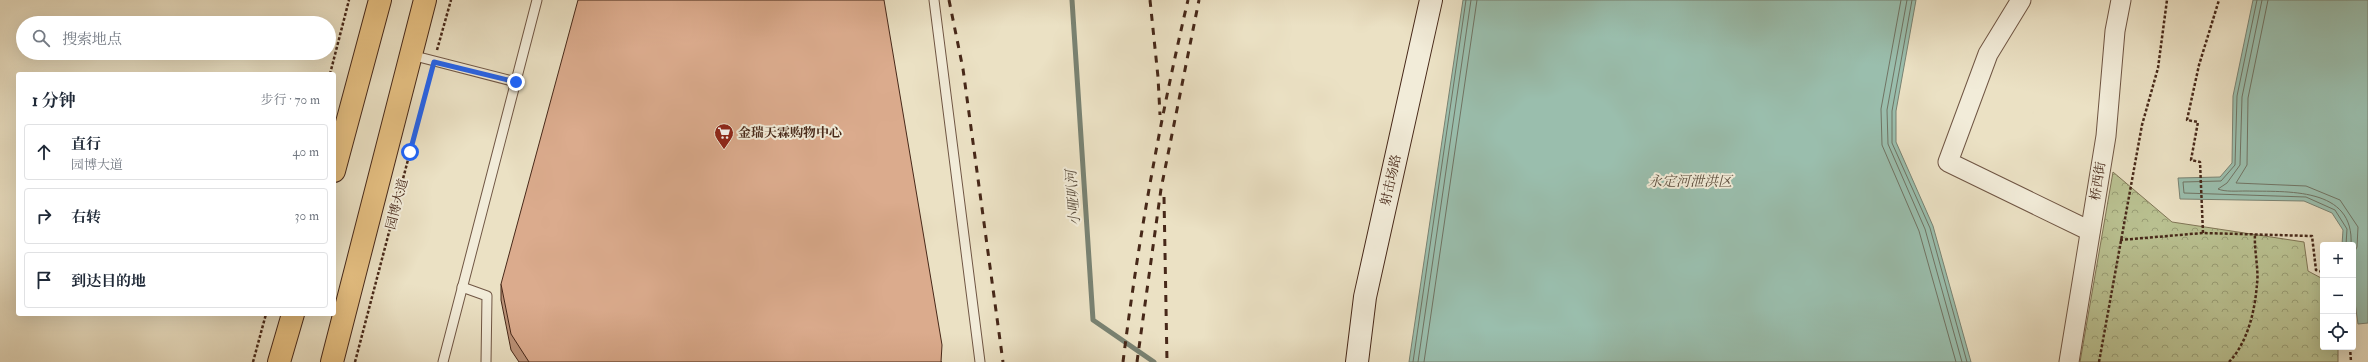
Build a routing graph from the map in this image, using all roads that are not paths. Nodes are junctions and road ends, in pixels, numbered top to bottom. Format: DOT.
graph roads {
  1 [pos="380,0"];
  2 [pos="425,0"];
  3 [pos="537,0"];
  4 [pos="934,0"];
  5 [pos="1431,0"];
  6 [pos="2021,0"];
  7 [pos="2121,0"];
  8 [pos="411,56"];
  9 [pos="516,82"];
  10 [pos="336,164"];
  11 [pos="2090,231"];
  12 [pos="462,288"];
  13 [pos="292,320"];
  14 [pos="280,362"];
  15 [pos="288,362"];
  16 [pos="332,362"];
  17 [pos="443,362"];
  18 [pos="486,362"];
  19 [pos="980,362"];
  20 [pos="1357,362"];
  21 [pos="2069,362"];
  1 -- 10 [label="main road"];
  2 -- 8 [label="main road, 园博大道"];
  3 -- 9 [label="lane"];
  4 -- 19 [label="lane"];
  5 -- 20 [label="street, 射击场路"];
  6 -- 11 [label="street"];
  7 -- 11 [label="street, 桥西街"];
  8 -- 9 [label="lane"];
  8 -- 16 [label="main road, 园博大道"];
  9 -- 12 [label="lane"];
  11 -- 21 [label="street, 桥西街"];
  12 -- 17 [label="lane"];
  12 -- 18 [label="lane"];
  13 -- 14 [label="main road"];
  13 -- 15 [label="main road"];
}
